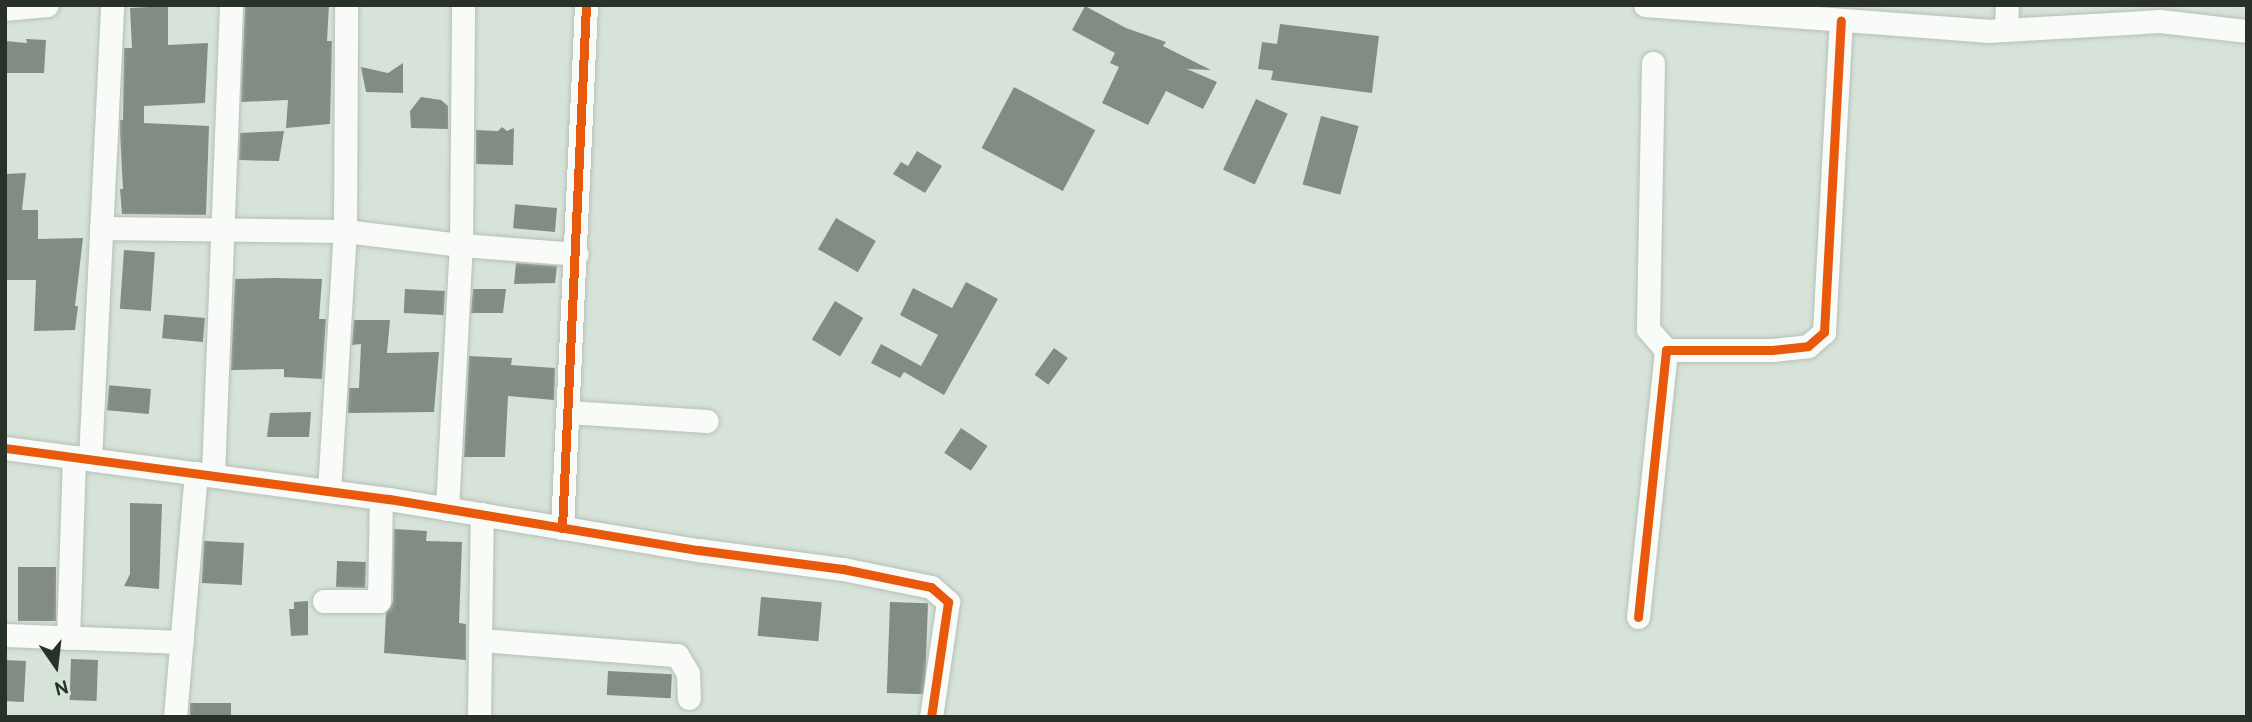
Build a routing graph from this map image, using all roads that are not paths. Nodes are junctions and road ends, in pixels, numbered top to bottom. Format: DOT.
graph roads {
  1 [pos="47,5"];
  2 [pos="112,5"];
  3 [pos="231,5"];
  4 [pos="346,5"];
  5 [pos="463,5"];
  6 [pos="586,5"];
  7 [pos="1644,5"];
  8 [pos="2007,5"];
  9 [pos="5,9"];
  10 [pos="2189,15"];
  11 [pos="1856,16"];
  12 [pos="2006,30"];
  13 [pos="2247,31"];
  14 [pos="1653,63"];
  15 [pos="101,228"];
  16 [pos="221,231"];
  17 [pos="345,231"];
  18 [pos="461,245"];
  19 [pos="577,254"];
  20 [pos="1666,350"];
  21 [pos="568,412"];
  22 [pos="708,421"];
  23 [pos="5,448"];
  24 [pos="82,458"];
  25 [pos="204,474"];
  26 [pos="329,491"];
  27 [pos="382,498"];
  28 [pos="447,509"];
  29 [pos="482,514"];
  30 [pos="562,528"];
  31 [pos="324,601"];
  32 [pos="1638,617"];
  33 [pos="5,635"];
  34 [pos="68,638"];
  35 [pos="480,640"];
  36 [pos="182,642"];
  37 [pos="689,698"];
  38 [pos="175,717"];
  39 [pos="479,717"];
  40 [pos="931,717"];
  1 -- 9 [label="street"];
  2 -- 15 [label="street"];
  3 -- 16 [label="street"];
  4 -- 17 [label="street"];
  5 -- 18 [label="street"];
  6 -- 19 [label="street"];
  7 -- 11 [label="street"];
  8 -- 12 [label="street"];
  10 -- 12 [label="street"];
  10 -- 13 [label="street"];
  11 -- 12 [label="street"];
  11 -- 20 [label="street"];
  14 -- 20 [label="street"];
  15 -- 16 [label="street"];
  15 -- 24 [label="street"];
  16 -- 17 [label="street"];
  16 -- 25 [label="street"];
  17 -- 18 [label="street"];
  17 -- 26 [label="street"];
  18 -- 19 [label="street"];
  18 -- 28 [label="street"];
  19 -- 21 [label="street"];
  20 -- 32 [label="street"];
  21 -- 22 [label="street"];
  21 -- 30 [label="street"];
  23 -- 24 [label="street"];
  24 -- 25 [label="street"];
  24 -- 34 [label="street"];
  25 -- 26 [label="street"];
  25 -- 36 [label="street"];
  26 -- 27 [label="street"];
  27 -- 28 [label="street"];
  27 -- 31 [label="street"];
  28 -- 29 [label="street"];
  29 -- 30 [label="street"];
  29 -- 35 [label="street"];
  30 -- 40 [label="street"];
  33 -- 34 [label="street"];
  34 -- 36 [label="street"];
  35 -- 37 [label="street"];
  35 -- 39 [label="street"];
  36 -- 38 [label="street"];
}
